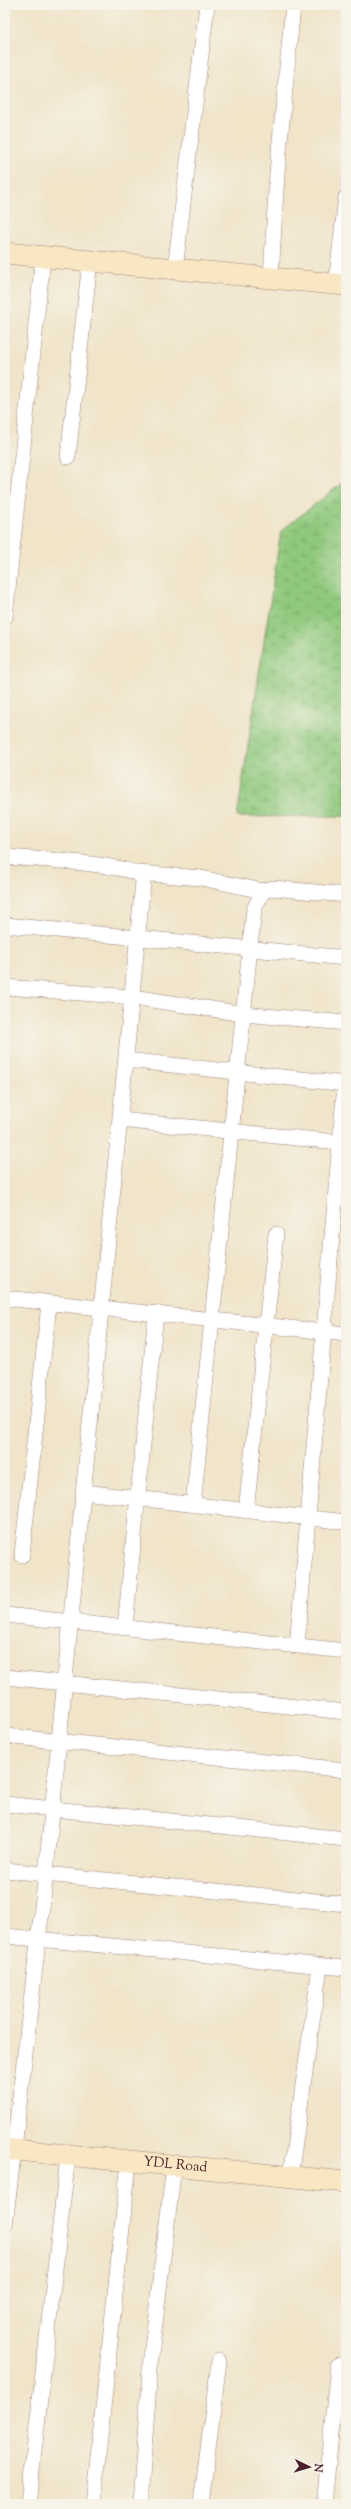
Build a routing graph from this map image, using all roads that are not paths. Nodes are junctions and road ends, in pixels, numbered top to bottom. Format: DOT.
graph roads {
  1 [pos="206,5"];
  2 [pos="293,5"];
  3 [pos="346,197"];
  4 [pos="5,253"];
  5 [pos="43,257"];
  6 [pos="90,261"];
  7 [pos="175,269"];
  8 [pos="271,278"];
  9 [pos="341,285"];
  10 [pos="68,457"];
  11 [pos="5,617"];
  12 [pos="5,857"];
  13 [pos="138,873"];
  14 [pos="263,891"];
  15 [pos="346,895"];
  16 [pos="5,925"];
  17 [pos="138,938"];
  18 [pos="249,949"];
  19 [pos="346,958"];
  20 [pos="5,987"];
  21 [pos="132,997"];
  22 [pos="244,1014"];
  23 [pos="346,1023"];
  24 [pos="126,1060"];
  25 [pos="237,1073"];
  26 [pos="346,1084"];
  27 [pos="120,1120"];
  28 [pos="230,1131"];
  29 [pos="343,1143"];
  30 [pos="340,1206"];
  31 [pos="276,1234"];
  32 [pos="5,1298"];
  33 [pos="49,1302"];
  34 [pos="102,1308"];
  35 [pos="156,1313"];
  36 [pos="211,1319"];
  37 [pos="267,1325"];
  38 [pos="324,1331"];
  39 [pos="346,1334"];
  40 [pos="84,1492"];
  41 [pos="137,1498"];
  42 [pos="193,1505"];
  43 [pos="246,1511"];
  44 [pos="307,1518"];
  45 [pos="346,1522"];
  46 [pos="22,1555"];
  47 [pos="5,1615"];
  48 [pos="71,1621"];
  49 [pos="125,1627"];
  50 [pos="297,1646"];
  51 [pos="346,1651"];
  52 [pos="5,1677"];
  53 [pos="64,1684"];
  54 [pos="346,1712"];
  55 [pos="5,1736"];
  56 [pos="59,1741"];
  57 [pos="346,1770"];
  58 [pos="5,1804"];
  59 [pos="52,1808"];
  60 [pos="346,1839"];
  61 [pos="5,1870"];
  62 [pos="46,1873"];
  63 [pos="346,1904"];
  64 [pos="5,1936"];
  65 [pos="38,1939"];
  66 [pos="320,1966"];
  67 [pos="346,1968"];
  68 [pos="9,2150"];
  69 [pos="68,2156"];
  70 [pos="129,2162"];
  71 [pos="174,2166"];
  72 [pos="290,2177"];
  73 [pos="346,2181"];
  74 [pos="5,2225"];
  75 [pos="218,2361"];
  76 [pos="338,2365"];
  77 [pos="28,2504"];
  78 [pos="93,2504"];
  79 [pos="140,2504"];
  80 [pos="201,2504"];
  81 [pos="324,2504"];
  1 -- 7 [label="street"];
  2 -- 8 [label="street"];
  3 -- 9 [label="street"];
  4 -- 5 [label="street"];
  5 -- 6 [label="street"];
  5 -- 11 [label="street"];
  6 -- 7 [label="street"];
  6 -- 10 [label="street"];
  7 -- 8 [label="street"];
  8 -- 9 [label="street"];
  12 -- 13 [label="street"];
  13 -- 14 [label="street"];
  13 -- 17 [label="street"];
  14 -- 15 [label="street"];
  14 -- 18 [label="street"];
  16 -- 17 [label="street"];
  17 -- 18 [label="street"];
  17 -- 21 [label="street"];
  18 -- 19 [label="street"];
  18 -- 22 [label="street"];
  20 -- 21 [label="street"];
  21 -- 22 [label="street"];
  21 -- 24 [label="street"];
  22 -- 23 [label="street"];
  22 -- 25 [label="street"];
  24 -- 25 [label="street"];
  24 -- 27 [label="street"];
  25 -- 26 [label="street"];
  25 -- 28 [label="street"];
  26 -- 29 [label="street"];
  27 -- 28 [label="street"];
  27 -- 34 [label="street"];
  28 -- 29 [label="street"];
  28 -- 36 [label="street"];
  29 -- 30 [label="street"];
  30 -- 38 [label="street"];
  31 -- 37 [label="street"];
  32 -- 33 [label="street"];
  33 -- 34 [label="street"];
  33 -- 46 [label="street"];
  34 -- 35 [label="street"];
  34 -- 40 [label="street"];
  35 -- 36 [label="street"];
  35 -- 41 [label="street"];
  36 -- 37 [label="street"];
  36 -- 42 [label="street"];
  37 -- 38 [label="street"];
  37 -- 43 [label="street"];
  38 -- 39 [label="street"];
  38 -- 44 [label="street"];
  40 -- 41 [label="street"];
  40 -- 48 [label="street"];
  41 -- 42 [label="street"];
  41 -- 49 [label="street"];
  42 -- 43 [label="street"];
  43 -- 44 [label="street"];
  44 -- 45 [label="street"];
  44 -- 50 [label="street"];
  47 -- 48 [label="street"];
  48 -- 49 [label="street"];
  48 -- 53 [label="street"];
  49 -- 50 [label="street"];
  50 -- 51 [label="street"];
  52 -- 53 [label="street"];
  53 -- 54 [label="street"];
  53 -- 56 [label="street"];
  55 -- 56 [label="street"];
  56 -- 57 [label="street"];
  56 -- 59 [label="street"];
  58 -- 59 [label="street"];
  59 -- 60 [label="street"];
  59 -- 62 [label="street"];
  61 -- 62 [label="street"];
  62 -- 63 [label="street"];
  62 -- 65 [label="street"];
  64 -- 65 [label="street"];
  65 -- 66 [label="street"];
  65 -- 68 [label="street"];
  66 -- 67 [label="street"];
  66 -- 72 [label="street"];
  68 -- 69 [label="street, YDL Road"];
  68 -- 74 [label="street"];
  69 -- 70 [label="street, YDL Road"];
  69 -- 77 [label="street"];
  70 -- 71 [label="street, YDL Road"];
  70 -- 78 [label="street"];
  71 -- 72 [label="street, YDL Road"];
  71 -- 79 [label="street"];
  72 -- 73 [label="street, YDL Road"];
  75 -- 80 [label="street"];
  76 -- 81 [label="street"];
}
